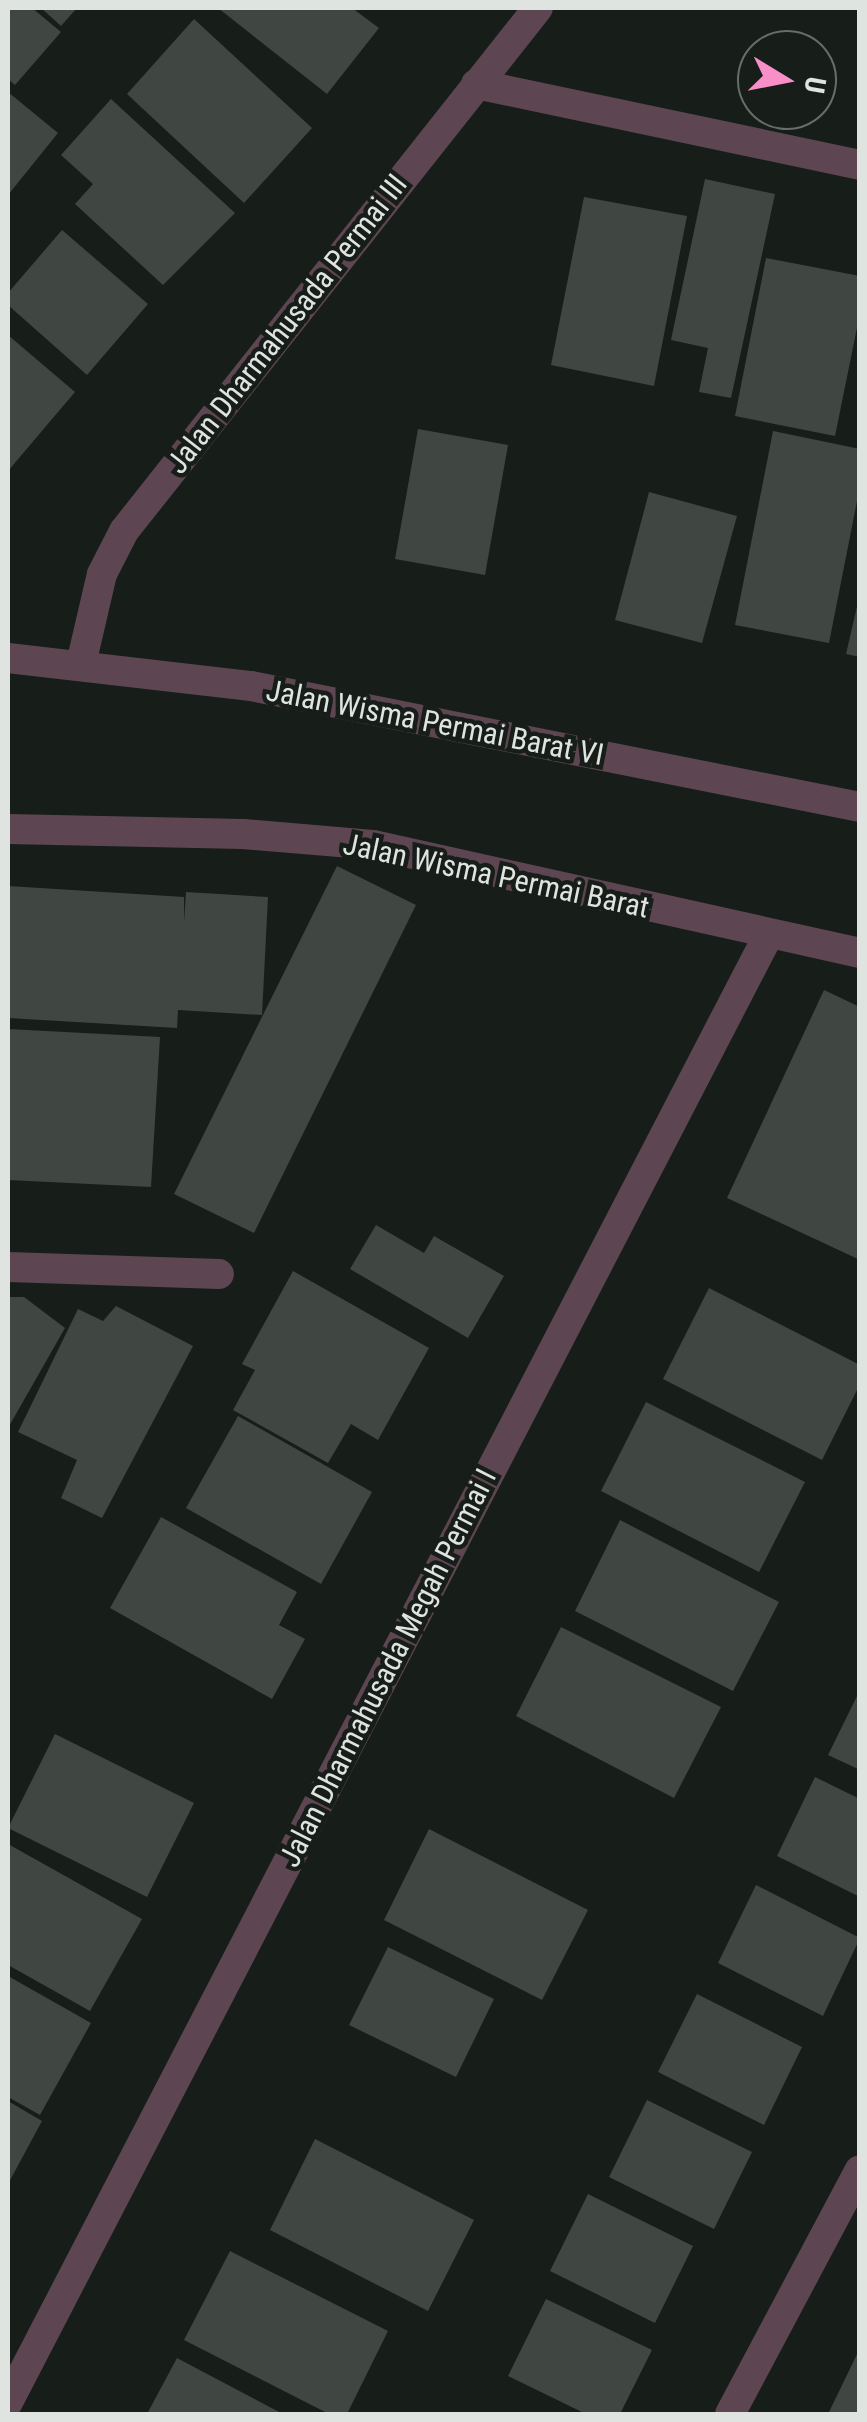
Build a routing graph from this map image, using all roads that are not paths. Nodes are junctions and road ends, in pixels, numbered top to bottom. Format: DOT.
graph roads {
  1 [pos="538,8"];
  2 [pos="476,84"];
  3 [pos="860,166"];
  4 [pos="8,658"];
  5 [pos="81,664"];
  6 [pos="860,808"];
  7 [pos="8,829"];
  8 [pos="769,934"];
  9 [pos="860,954"];
  10 [pos="8,1267"];
  11 [pos="219,1274"];
  12 [pos="860,2170"];
  13 [pos="8,2402"];
  14 [pos="730,2414"];
  1 -- 2 [label="street, Jalan Dharmahusada Permai III"];
  2 -- 3 [label="street"];
  2 -- 5 [label="street, Jalan Dharmahusada Permai III"];
  4 -- 5 [label="street, Jalan Wisma Permai Barat VI"];
  5 -- 6 [label="street, Jalan Wisma Permai Barat VI"];
  7 -- 8 [label="street, Jalan Wisma Permai Barat"];
  8 -- 9 [label="street, Jalan Wisma Permai Barat"];
  8 -- 13 [label="street, Jalan Dharmahusada Megah Permai I"];
  10 -- 11 [label="street"];
  12 -- 14 [label="street"];
}
